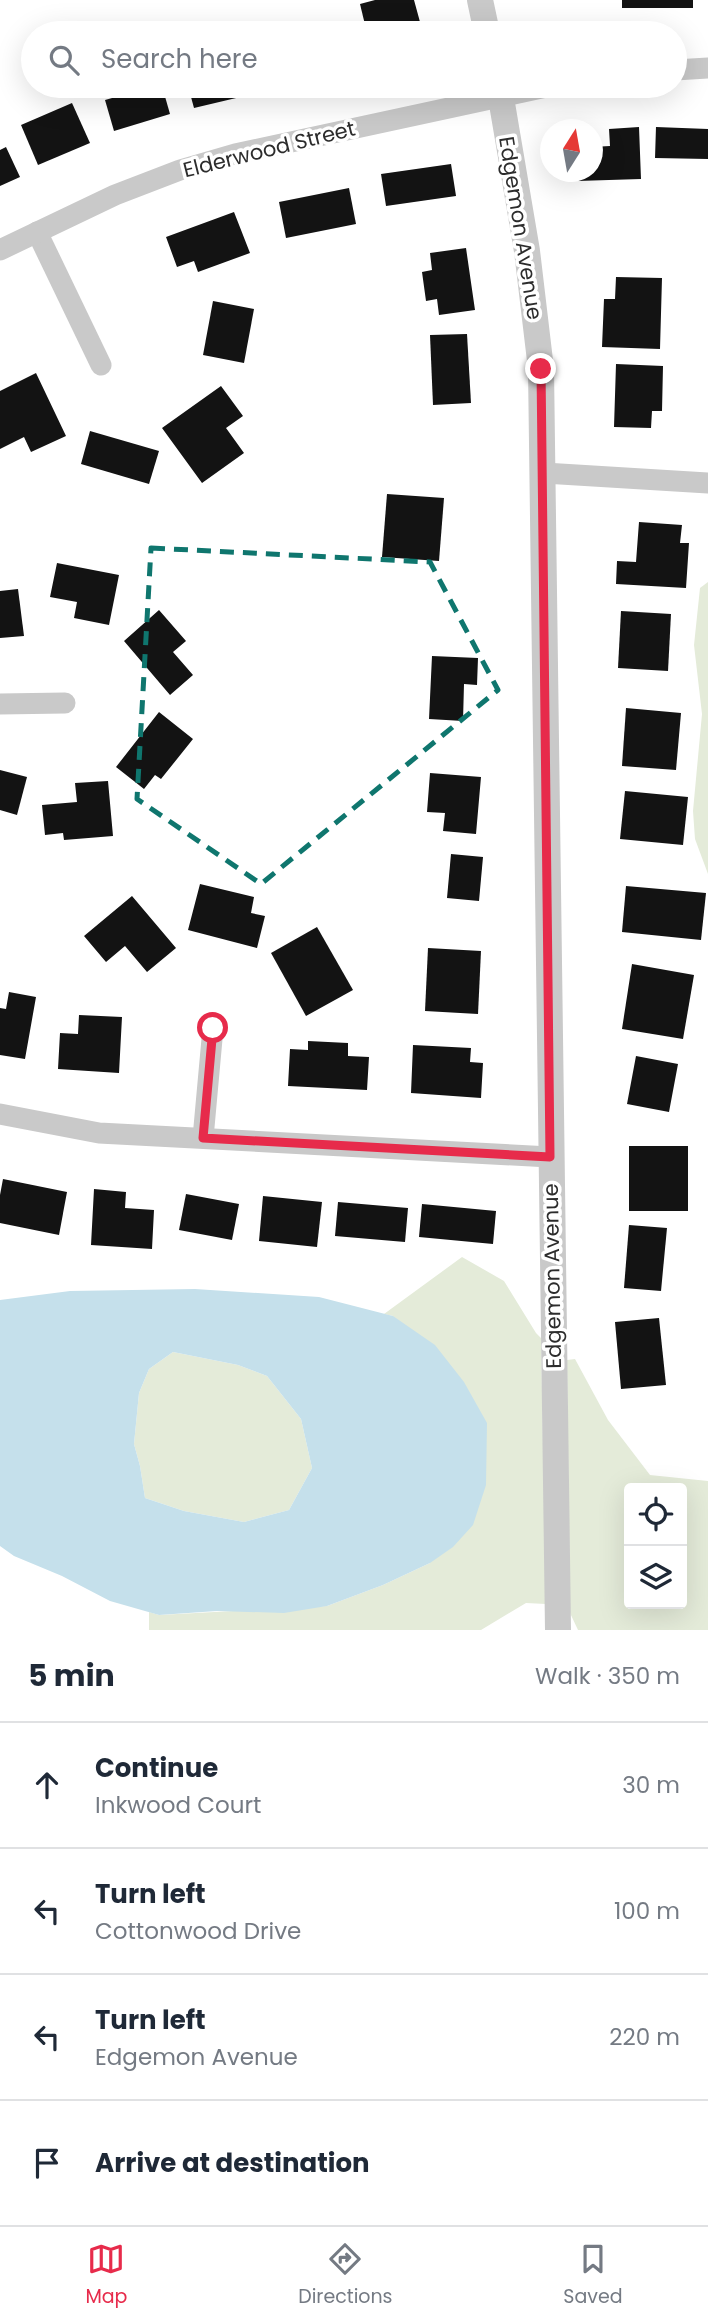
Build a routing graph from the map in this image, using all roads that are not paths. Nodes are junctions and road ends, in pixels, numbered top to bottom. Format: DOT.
graph roads {
  1 [pos="480,0"];
  2 [pos="484,21"];
  3 [pos="708,68"];
  4 [pos="687,69"];
  5 [pos="471,98"];
  6 [pos="501,98"];
  7 [pos="37,232"];
  8 [pos="0,250"];
  9 [pos="101,365"];
  10 [pos="544,472"];
  11 [pos="708,483"];
  12 [pos="65,703"];
  13 [pos="0,704"];
  14 [pos="213,1028"];
  15 [pos="0,1114"];
  16 [pos="203,1138"];
  17 [pos="550,1157"];
  18 [pos="558,1630"];
  1 -- 2 [label="street"];
  3 -- 4 [label="street"];
  5 -- 7 [label="street, Elderwood Street"];
  6 -- 10 [label="street, Edgemon Avenue"];
  7 -- 8 [label="street, Elderwood Street"];
  7 -- 9 [label="street"];
  10 -- 11 [label="street"];
  10 -- 17 [label="street, Edgemon Avenue"];
  12 -- 13 [label="street"];
  14 -- 16 [label="street"];
  15 -- 16 [label="street"];
  16 -- 17 [label="street"];
  17 -- 18 [label="street, Edgemon Avenue"];
}
